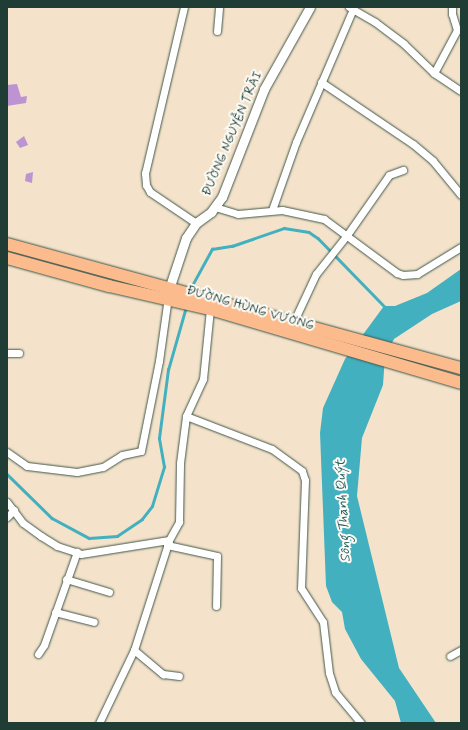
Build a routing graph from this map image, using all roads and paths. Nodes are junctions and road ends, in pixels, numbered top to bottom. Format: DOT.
graph roads {
  1 [pos="184,7"];
  2 [pos="218,7"];
  3 [pos="310,7"];
  4 [pos="452,7"];
  5 [pos="351,8"];
  6 [pos="217,31"];
  7 [pos="434,73"];
  8 [pos="321,82"];
  9 [pos="461,91"];
  10 [pos="403,170"];
  11 [pos="461,194"];
  12 [pos="215,207"];
  13 [pos="272,210"];
  14 [pos="196,223"];
  15 [pos="347,235"];
  16 [pos="7,244"];
  17 [pos="461,247"];
  18 [pos="7,258"];
  19 [pos="170,297"];
  20 [pos="203,304"];
  21 [pos="292,323"];
  22 [pos="7,353"];
  23 [pos="19,353"];
  24 [pos="461,368"];
  25 [pos="461,383"];
  26 [pos="186,416"];
  27 [pos="7,452"];
  28 [pos="7,502"];
  29 [pos="14,510"];
  30 [pos="7,517"];
  31 [pos="168,543"];
  32 [pos="76,552"];
  33 [pos="66,579"];
  34 [pos="109,592"];
  35 [pos="216,606"];
  36 [pos="55,612"];
  37 [pos="94,622"];
  38 [pos="134,650"];
  39 [pos="461,650"];
  40 [pos="38,654"];
  41 [pos="450,656"];
  42 [pos="179,676"];
  43 [pos="99,723"];
  44 [pos="360,723"];
  1 -- 14 [label="street"];
  2 -- 6 [label="street"];
  3 -- 12 [label="street, ĐƯỜNG NGUYỄN TRÃI"];
  4 -- 7 [label="street"];
  5 -- 7 [label="street"];
  5 -- 8 [label="street"];
  7 -- 9 [label="street"];
  8 -- 11 [label="street"];
  8 -- 13 [label="street"];
  10 -- 15 [label="street"];
  12 -- 13 [label="street"];
  12 -- 14 [label="street, ĐƯỜNG NGUYỄN TRÃI"];
  13 -- 15 [label="street"];
  14 -- 19 [label="street, ĐƯỜNG NGUYỄN TRÃI"];
  15 -- 17 [label="street"];
  15 -- 21 [label="street"];
  16 -- 19 [label="highway, ĐƯỜNG HÙNG VƯƠNG"];
  18 -- 19 [label="highway, ĐƯỜNG HÙNG VƯƠNG"];
  19 -- 20 [label="highway, ĐƯỜNG HÙNG VƯƠNG"];
  19 -- 27 [label="street"];
  20 -- 21 [label="highway, ĐƯỜNG HÙNG VƯƠNG"];
  20 -- 25 [label="highway, ĐƯỜNG HÙNG VƯƠNG"];
  20 -- 26 [label="street"];
  21 -- 24 [label="highway, ĐƯỜNG HÙNG VƯƠNG"];
  22 -- 23 [label="street"];
  26 -- 31 [label="street"];
  26 -- 44 [label="street"];
  28 -- 29 [label="street"];
  29 -- 30 [label="street"];
  29 -- 32 [label="street"];
  31 -- 32 [label="street"];
  31 -- 35 [label="street"];
  31 -- 38 [label="street"];
  32 -- 33 [label="street"];
  33 -- 34 [label="street"];
  33 -- 36 [label="street"];
  36 -- 37 [label="street"];
  36 -- 40 [label="street"];
  38 -- 42 [label="street"];
  38 -- 43 [label="street"];
  39 -- 41 [label="street"];
}
